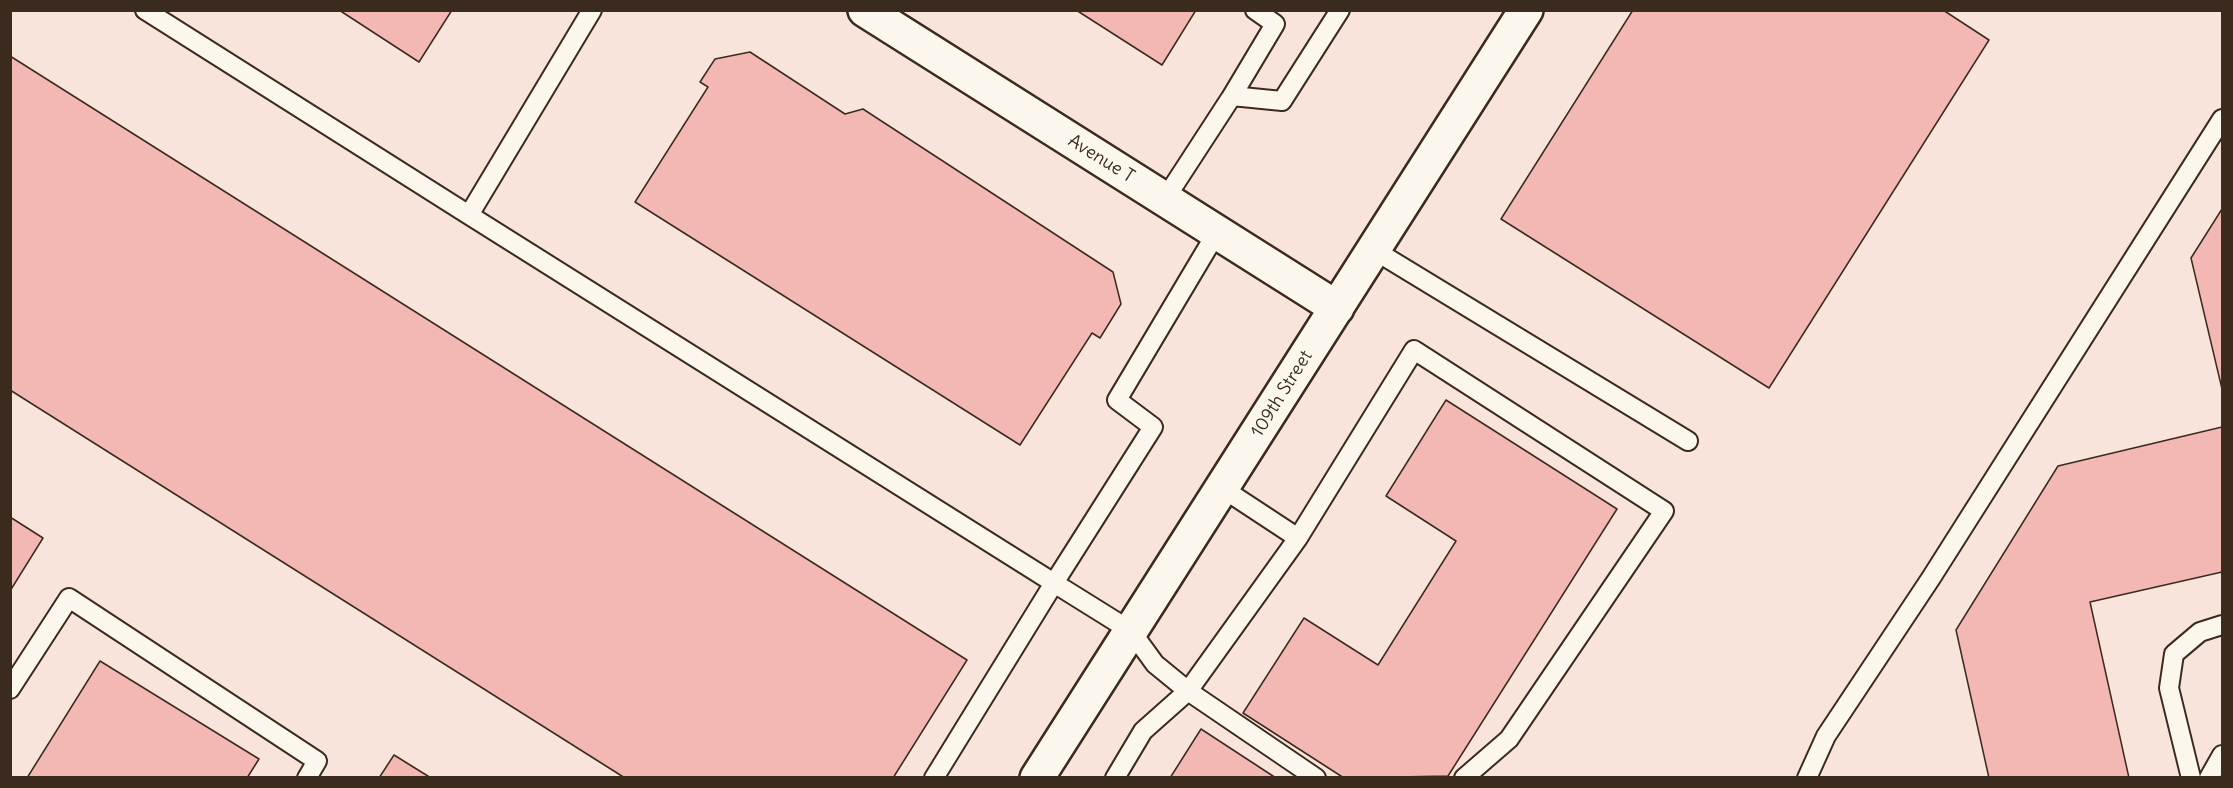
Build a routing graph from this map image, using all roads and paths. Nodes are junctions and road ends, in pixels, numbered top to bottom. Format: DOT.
graph roads {
  1 [pos="145,10"];
  2 [pos="592,10"];
  3 [pos="865,10"];
  4 [pos="1255,10"];
  5 [pos="1340,10"];
  6 [pos="1526,10"];
  7 [pos="1233,96"];
  8 [pos="2223,120"];
  9 [pos="1165,199"];
  10 [pos="469,215"];
  11 [pos="1217,232"];
  12 [pos="1374,250"];
  13 [pos="1337,308"];
  14 [pos="1688,441"];
  15 [pos="1222,488"];
  16 [pos="1298,538"];
  17 [pos="1054,583"];
  18 [pos="2223,625"];
  19 [pos="1131,631"];
  20 [pos="10,689"];
  21 [pos="1188,691"];
  22 [pos="2223,755"];
  23 [pos="307,777"];
  24 [pos="934,777"];
  25 [pos="1037,777"];
  26 [pos="1115,777"];
  27 [pos="1316,777"];
  28 [pos="1464,777"];
  29 [pos="1807,777"];
  30 [pos="2191,777"];
  31 [pos="2209,777"];
  1 -- 10 [label="lane"];
  2 -- 10 [label="lane"];
  3 -- 9 [label="street, Avenue T"];
  4 -- 7 [label="lane"];
  5 -- 7 [label="lane"];
  6 -- 12 [label="street, 109th Street"];
  7 -- 9 [label="lane"];
  8 -- 29 [label="lane"];
  9 -- 11 [label="street, Avenue T"];
  10 -- 17 [label="lane"];
  11 -- 13 [label="street, Avenue T"];
  11 -- 17 [label="lane"];
  12 -- 13 [label="street, 109th Street"];
  12 -- 14 [label="lane"];
  13 -- 15 [label="street, 109th Street"];
  15 -- 16 [label="lane"];
  15 -- 19 [label="street, 109th Street"];
  16 -- 21 [label="lane"];
  16 -- 28 [label="lane"];
  17 -- 19 [label="lane"];
  17 -- 24 [label="lane"];
  18 -- 30 [label="lane"];
  19 -- 21 [label="lane"];
  19 -- 25 [label="street, 109th Street"];
  20 -- 23 [label="lane"];
  21 -- 26 [label="lane"];
  21 -- 27 [label="lane"];
  22 -- 31 [label="lane"];
}
